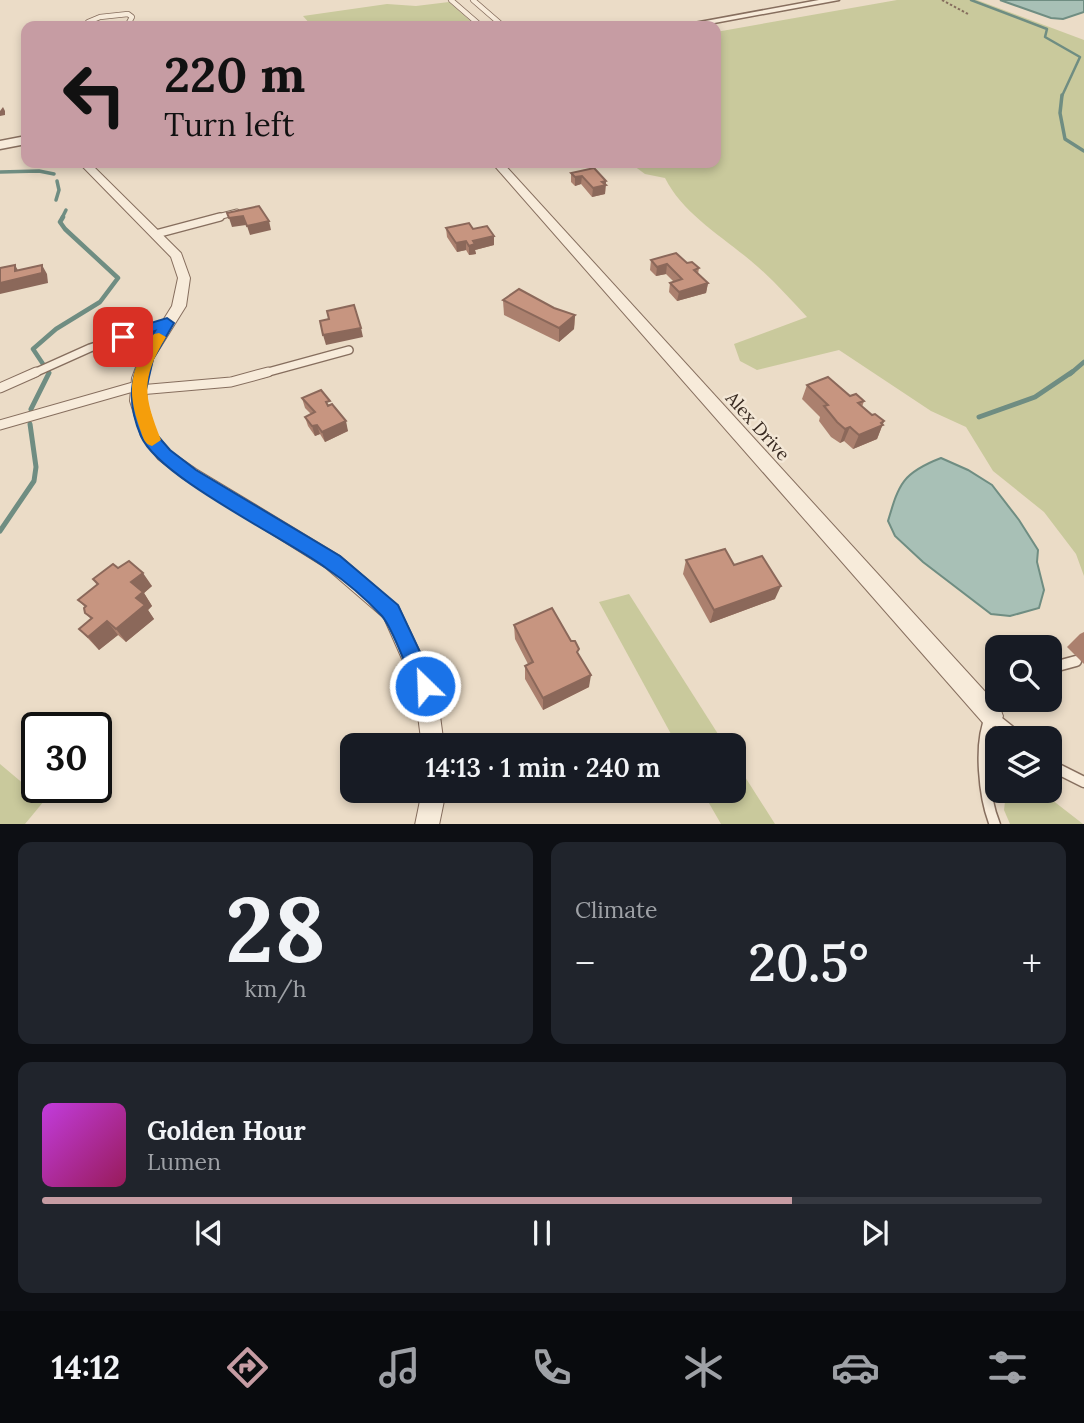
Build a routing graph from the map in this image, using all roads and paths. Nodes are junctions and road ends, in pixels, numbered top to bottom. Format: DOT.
graph roads {
  1 [pos="451,0"];
  2 [pos="473,0"];
  3 [pos="835,0"];
  4 [pos="942,0"];
  5 [pos="968,14"];
  6 [pos="90,21"];
  7 [pos="130,21"];
  8 [pos="475,21"];
  9 [pos="497,21"];
  10 [pos="712,21"];
  11 [pos="21,141"];
  12 [pos="0,145"];
  13 [pos="89,168"];
  14 [pos="500,168"];
  15 [pos="242,218"];
  16 [pos="156,234"];
  17 [pos="167,323"];
  18 [pos="349,351"];
  19 [pos="139,387"];
  20 [pos="0,388"];
  21 [pos="0,425"];
  22 [pos="1076,661"];
  23 [pos="1062,665"];
  24 [pos="996,712"];
  25 [pos="992,716"];
  26 [pos="1004,726"];
  27 [pos="431,733"];
  28 [pos="1062,771"];
  29 [pos="1084,782"];
  30 [pos="431,803"];
  31 [pos="427,824"];
  32 [pos="995,824"];
  1 -- 8 [label="lane"];
  2 -- 9 [label="lane"];
  3 -- 10 [label="street"];
  4 -- 5 [label="path"];
  6 -- 7 [label="lane"];
  11 -- 12 [label="street"];
  13 -- 16 [label="street"];
  14 -- 25 [label="street, Alex Drive"];
  15 -- 16 [label="lane"];
  16 -- 17 [label="street"];
  17 -- 19 [label="street"];
  17 -- 20 [label="lane"];
  18 -- 19 [label="lane"];
  19 -- 21 [label="lane"];
  19 -- 27 [label="street"];
  22 -- 23 [label="lane"];
  24 -- 25 [label="lane"];
  25 -- 26 [label="lane"];
  25 -- 32 [label="lane"];
  28 -- 29 [label="lane"];
  30 -- 31 [label="street"];
}
